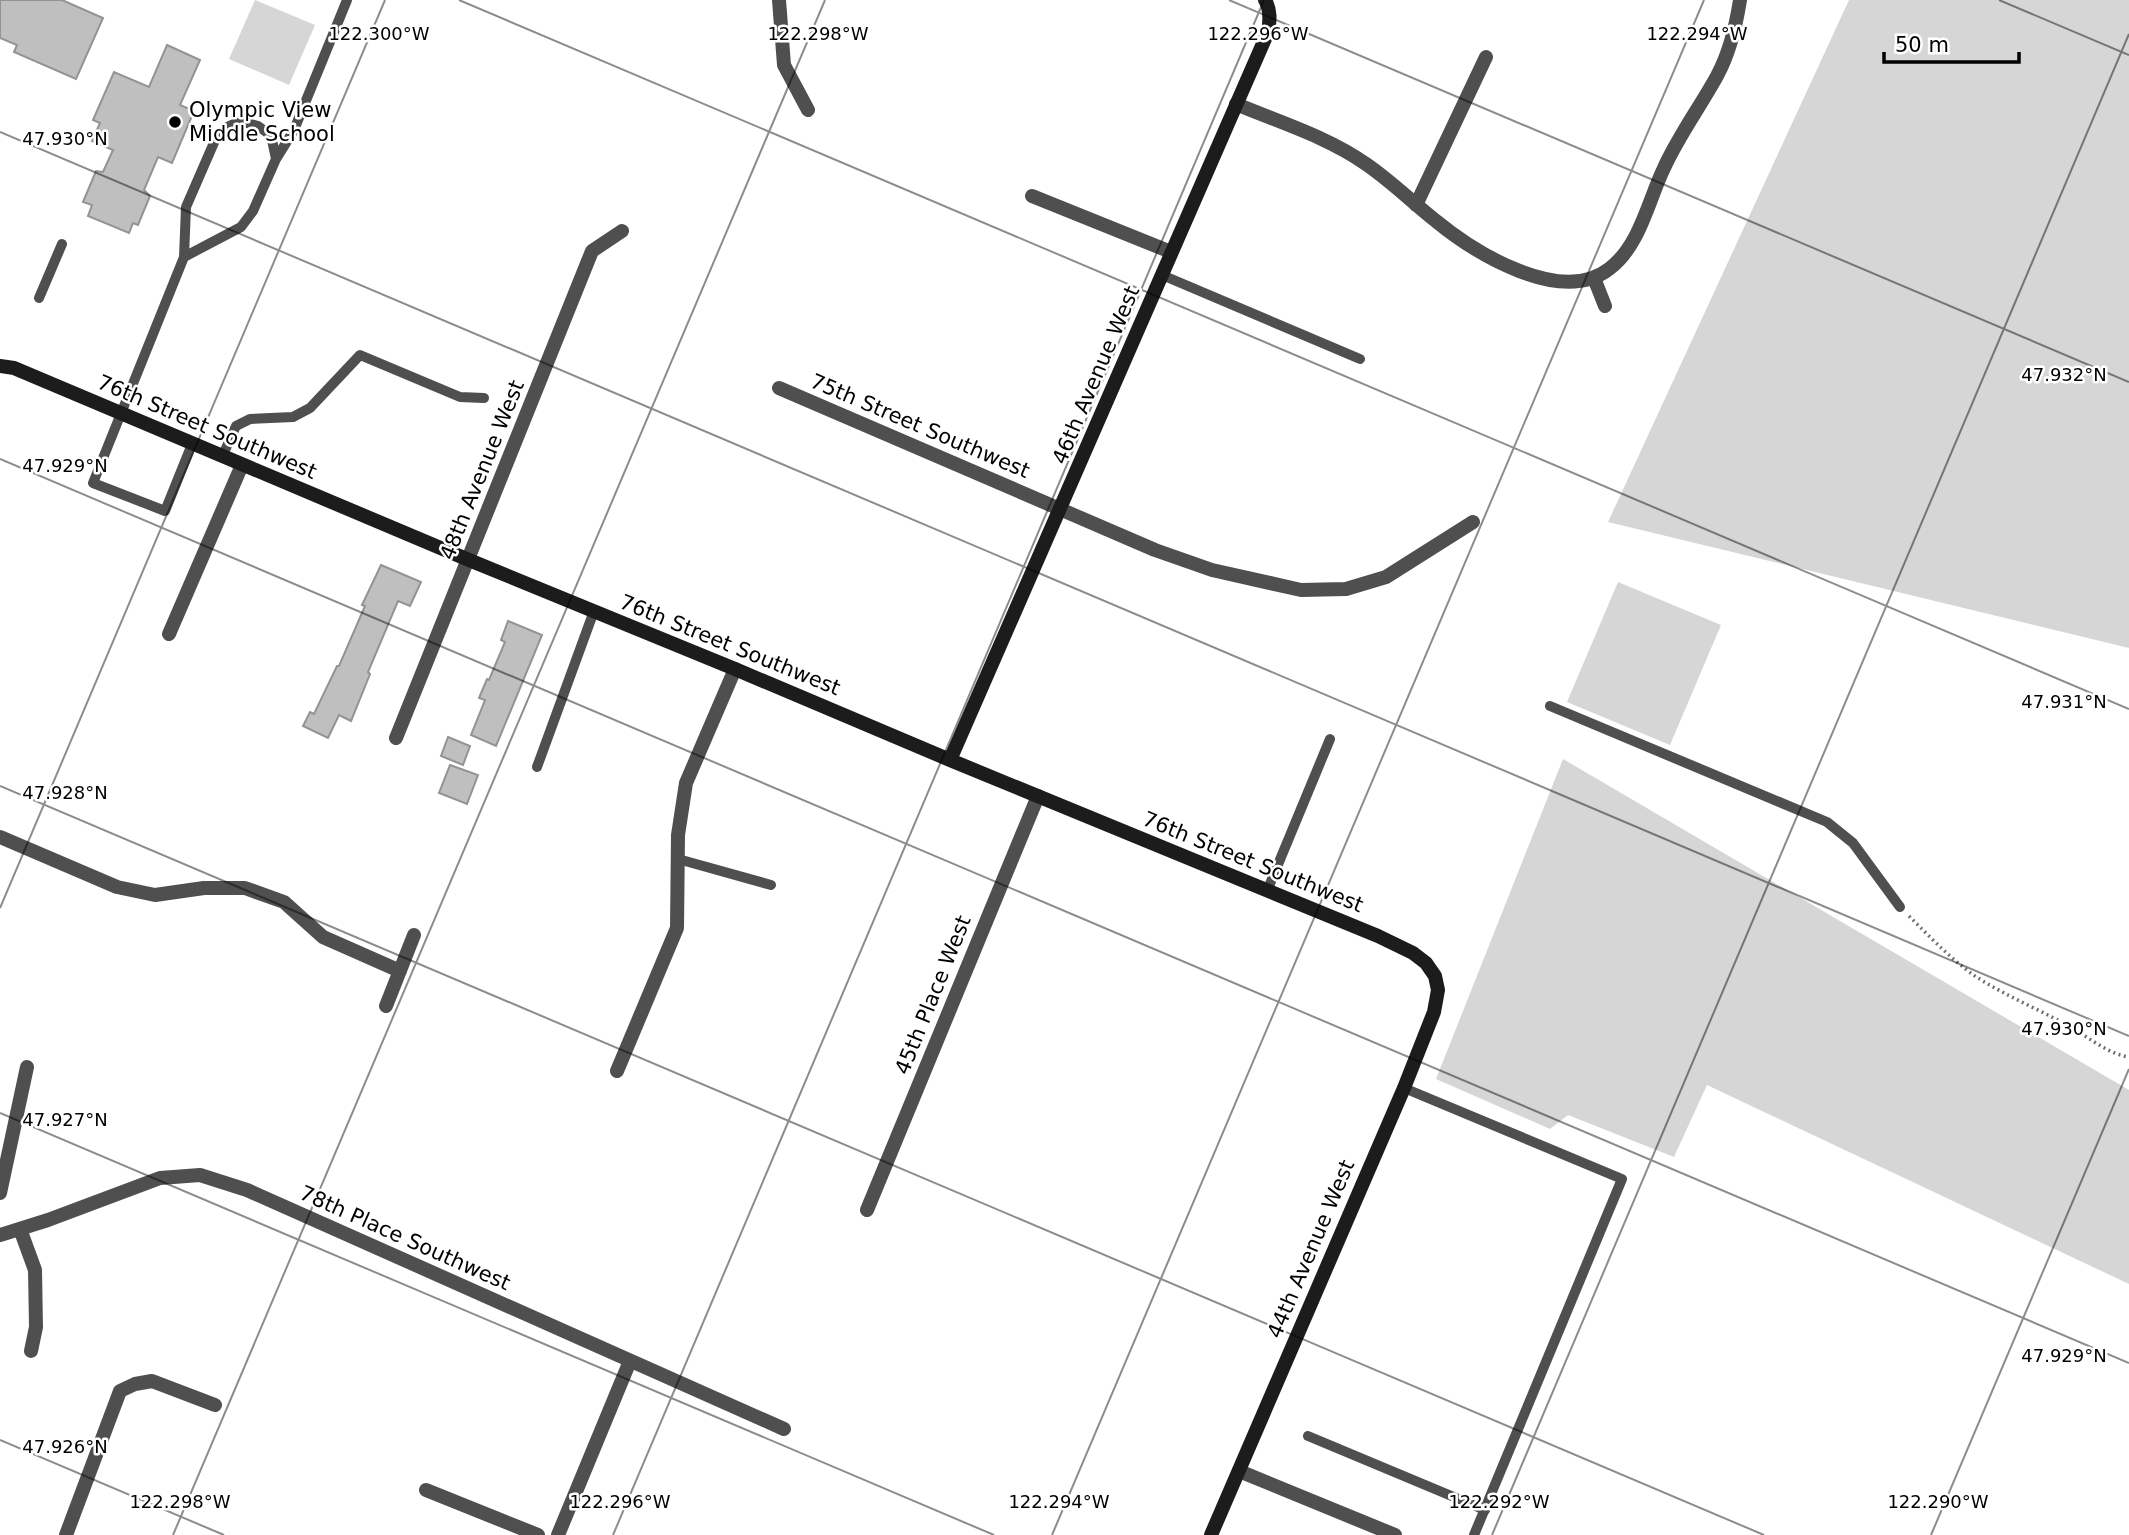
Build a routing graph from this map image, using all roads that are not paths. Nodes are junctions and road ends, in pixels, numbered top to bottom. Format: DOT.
graph roads {
  1 [pos="347,0"];
  2 [pos="779,0"];
  3 [pos="1740,0"];
  4 [pos="1268,2"];
  5 [pos="1486,57"];
  6 [pos="1236,104"];
  7 [pos="808,110"];
  8 [pos="276,159"];
  9 [pos="1032,197"];
  10 [pos="1416,205"];
  11 [pos="622,231"];
  12 [pos="62,244"];
  13 [pos="1171,252"];
  14 [pos="184,257"];
  15 [pos="1162,275"];
  16 [pos="1594,278"];
  17 [pos="39,298"];
  18 [pos="1605,306"];
  19 [pos="1360,359"];
  20 [pos="0,366"];
  21 [pos="779,388"];
  22 [pos="484,398"];
  23 [pos="120,413"];
  24 [pos="192,444"];
  25 [pos="222,457"];
  26 [pos="242,465"];
  27 [pos="1062,509"];
  28 [pos="1473,522"];
  29 [pos="469,560"];
  30 [pos="594,611"];
  31 [pos="169,634"];
  32 [pos="735,669"];
  33 [pos="1550,706"];
  34 [pos="396,738"];
  35 [pos="1331,739"];
  36 [pos="950,760"];
  37 [pos="537,767"];
  38 [pos="1038,796"];
  39 [pos="0,837"];
  40 [pos="678,859"];
  41 [pos="771,885"];
  42 [pos="1267,891"];
  43 [pos="1899,907"];
  44 [pos="414,935"];
  45 [pos="400,971"];
  46 [pos="1434,976"];
  47 [pos="386,1006"];
  48 [pos="27,1067"];
  49 [pos="617,1071"];
  50 [pos="1404,1088"];
  51 [pos="0,1193"];
  52 [pos="867,1210"];
  53 [pos="20,1229"];
  54 [pos="0,1235"];
  55 [pos="31,1351"];
  56 [pos="630,1361"];
  57 [pos="215,1405"];
  58 [pos="784,1429"];
  59 [pos="1308,1436"];
  60 [pos="1239,1471"];
  61 [pos="426,1490"];
  62 [pos="1485,1510"];
  63 [pos="66,1535"];
  64 [pos="538,1535"];
  65 [pos="558,1535"];
  66 [pos="1212,1535"];
  67 [pos="1395,1535"];
  68 [pos="1474,1535"];
  1 -- 8 [label="lane"];
  2 -- 7 [label="street"];
  3 -- 16 [label="street"];
  4 -- 6 [label="street, 46th Avenue West"];
  5 -- 10 [label="street"];
  6 -- 10 [label="street"];
  6 -- 13 [label="street, 46th Avenue West"];
  8 -- 14 [label="lane"];
  8 -- 14 [label="lane"];
  9 -- 13 [label="street"];
  10 -- 16 [label="street"];
  11 -- 29 [label="street, 48th Avenue West"];
  12 -- 17 [label="lane"];
  13 -- 15 [label="street, 46th Avenue West"];
  14 -- 23 [label="lane"];
  15 -- 19 [label="lane"];
  15 -- 27 [label="street, 46th Avenue West"];
  16 -- 18 [label="street"];
  20 -- 23 [label="street, 76th Street Southwest"];
  21 -- 27 [label="street, 75th Street Southwest"];
  22 -- 25 [label="lane"];
  23 -- 24 [label="street, 76th Street Southwest"];
  23 -- 24 [label="lane"];
  24 -- 25 [label="street, 76th Street Southwest"];
  25 -- 26 [label="street, 76th Street Southwest"];
  26 -- 29 [label="street, 76th Street Southwest"];
  26 -- 31 [label="street"];
  27 -- 28 [label="street, 75th Street Southwest"];
  27 -- 36 [label="street, 46th Avenue West"];
  29 -- 30 [label="street, 76th Street Southwest"];
  29 -- 34 [label="street, 48th Avenue West"];
  30 -- 32 [label="street, 76th Street Southwest"];
  30 -- 37 [label="lane"];
  32 -- 36 [label="street, 76th Street Southwest"];
  32 -- 40 [label="street"];
  33 -- 43 [label="lane"];
  35 -- 42 [label="lane"];
  36 -- 38 [label="street, 76th Street Southwest"];
  38 -- 42 [label="street, 76th Street Southwest"];
  38 -- 52 [label="street, 45th Place West"];
  39 -- 45 [label="street"];
  40 -- 41 [label="lane"];
  40 -- 49 [label="street"];
  42 -- 46 [label="street, 76th Street Southwest"];
  44 -- 45 [label="street"];
  45 -- 47 [label="street"];
  46 -- 50 [label="street, 44th Avenue West"];
  48 -- 51 [label="street"];
  50 -- 60 [label="street, 44th Avenue West"];
  50 -- 62 [label="lane"];
  53 -- 54 [label="street, 78th Place Southwest"];
  53 -- 55 [label="street"];
  53 -- 56 [label="street, 78th Place Southwest"];
  56 -- 58 [label="street, 78th Place Southwest"];
  56 -- 65 [label="street"];
  57 -- 63 [label="street"];
  59 -- 62 [label="lane"];
  60 -- 66 [label="street, 44th Avenue West"];
  60 -- 67 [label="street"];
  61 -- 64 [label="street"];
  62 -- 68 [label="lane"];
}
